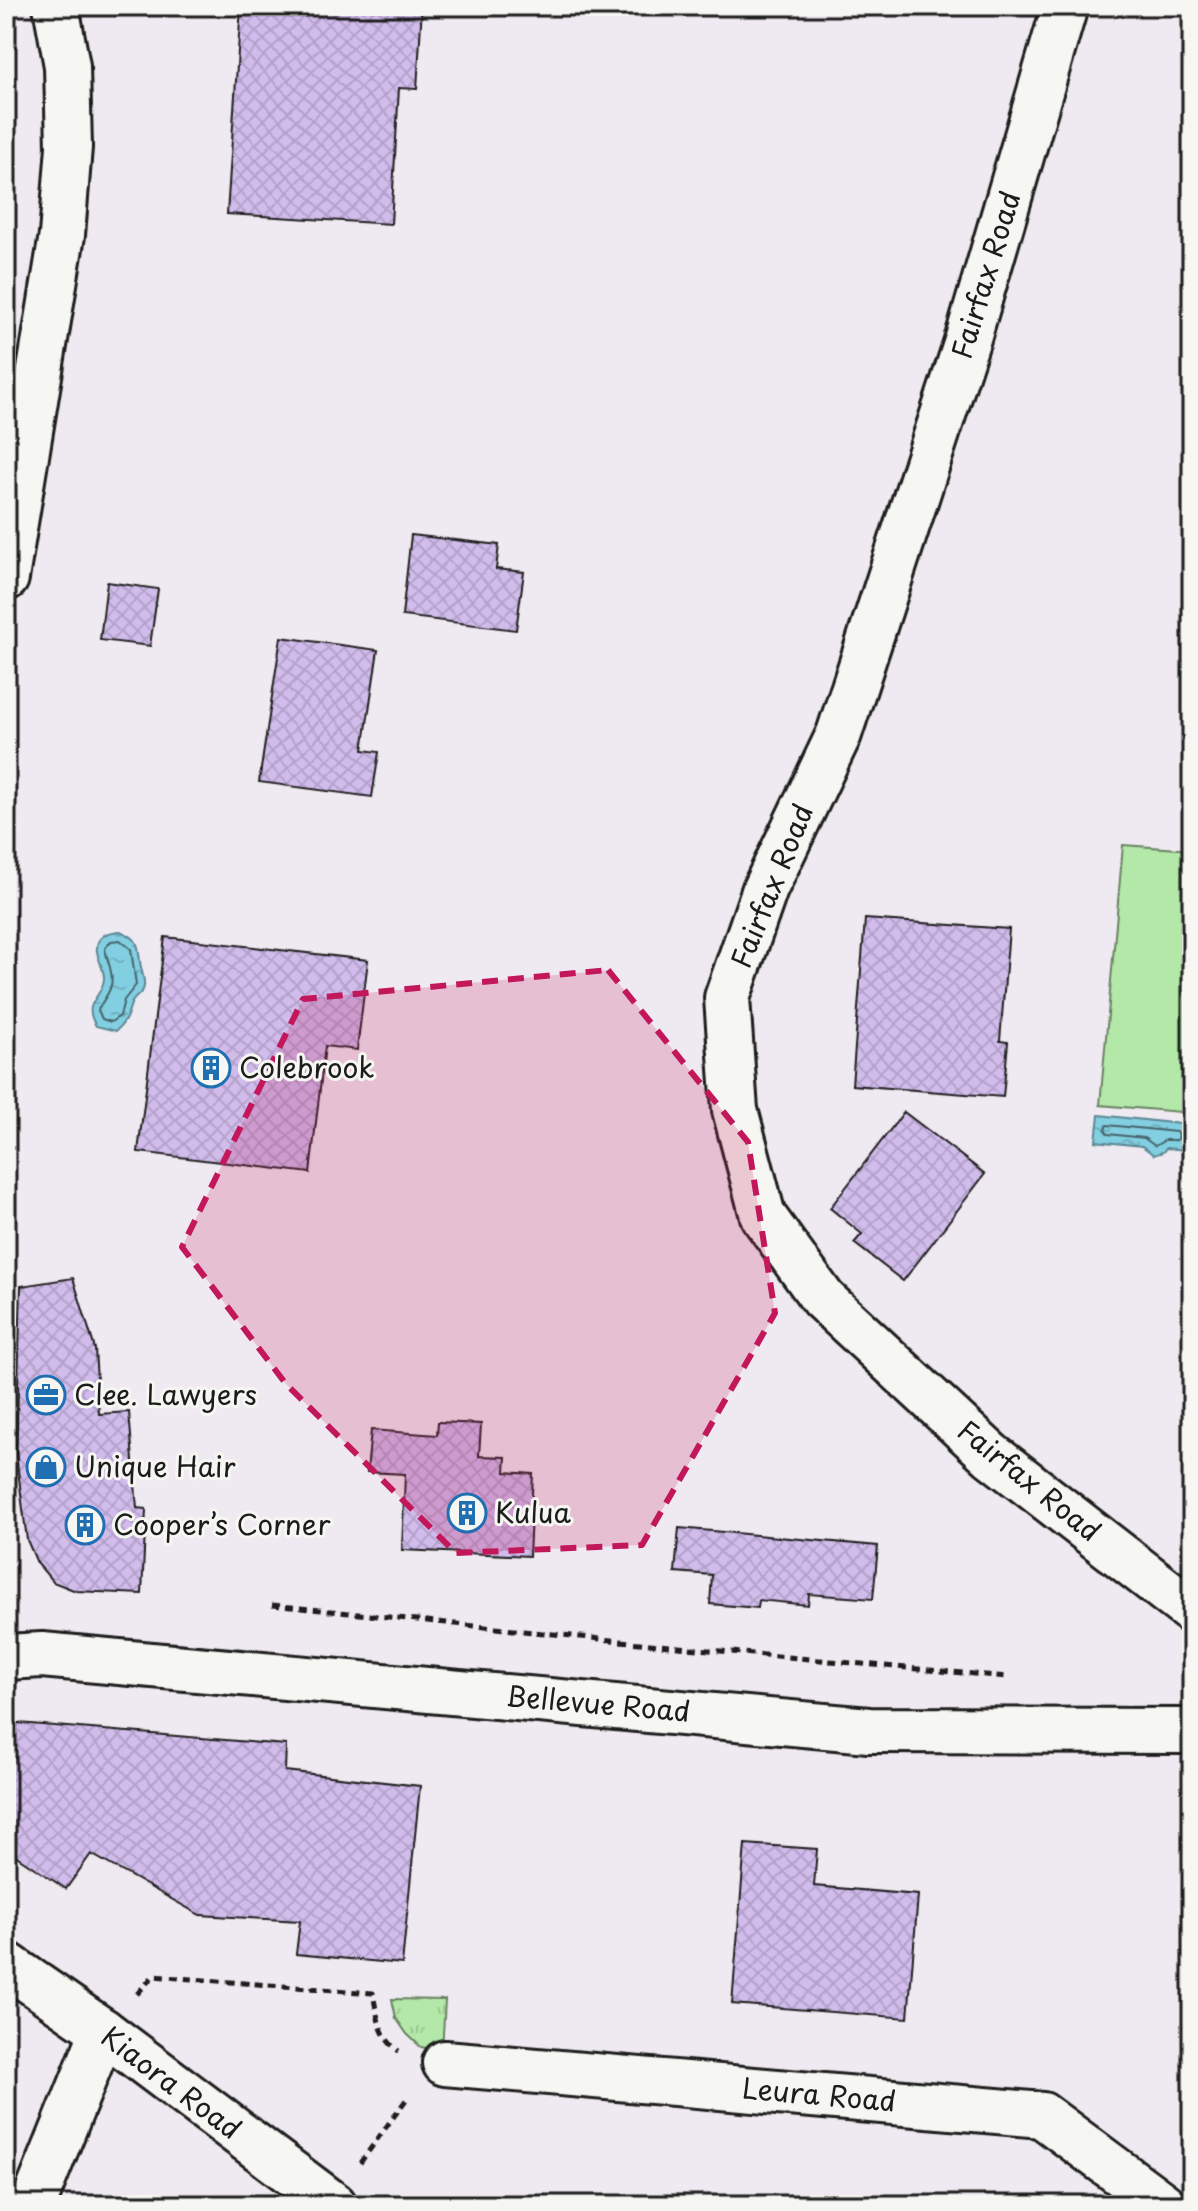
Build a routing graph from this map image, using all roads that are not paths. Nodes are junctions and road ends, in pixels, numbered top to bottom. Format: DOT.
graph roads {
  1 [pos="56,6"];
  2 [pos="1065,6"];
  3 [pos="6,578"];
  4 [pos="1192,1611"];
  5 [pos="6,1657"];
  6 [pos="1192,1731"];
  7 [pos="6,1964"];
  8 [pos="103,2031"];
  9 [pos="445,2063"];
  10 [pos="33,2205"];
  11 [pos="334,2205"];
  12 [pos="1163,2205"];
  1 -- 3 [label="street"];
  2 -- 4 [label="street, Fairfax Road"];
  5 -- 6 [label="street, Bellevue Road"];
  7 -- 8 [label="street, Kiaora Road"];
  8 -- 10 [label="street"];
  8 -- 11 [label="street, Kiaora Road"];
  9 -- 12 [label="street, Leura Road"];
}
